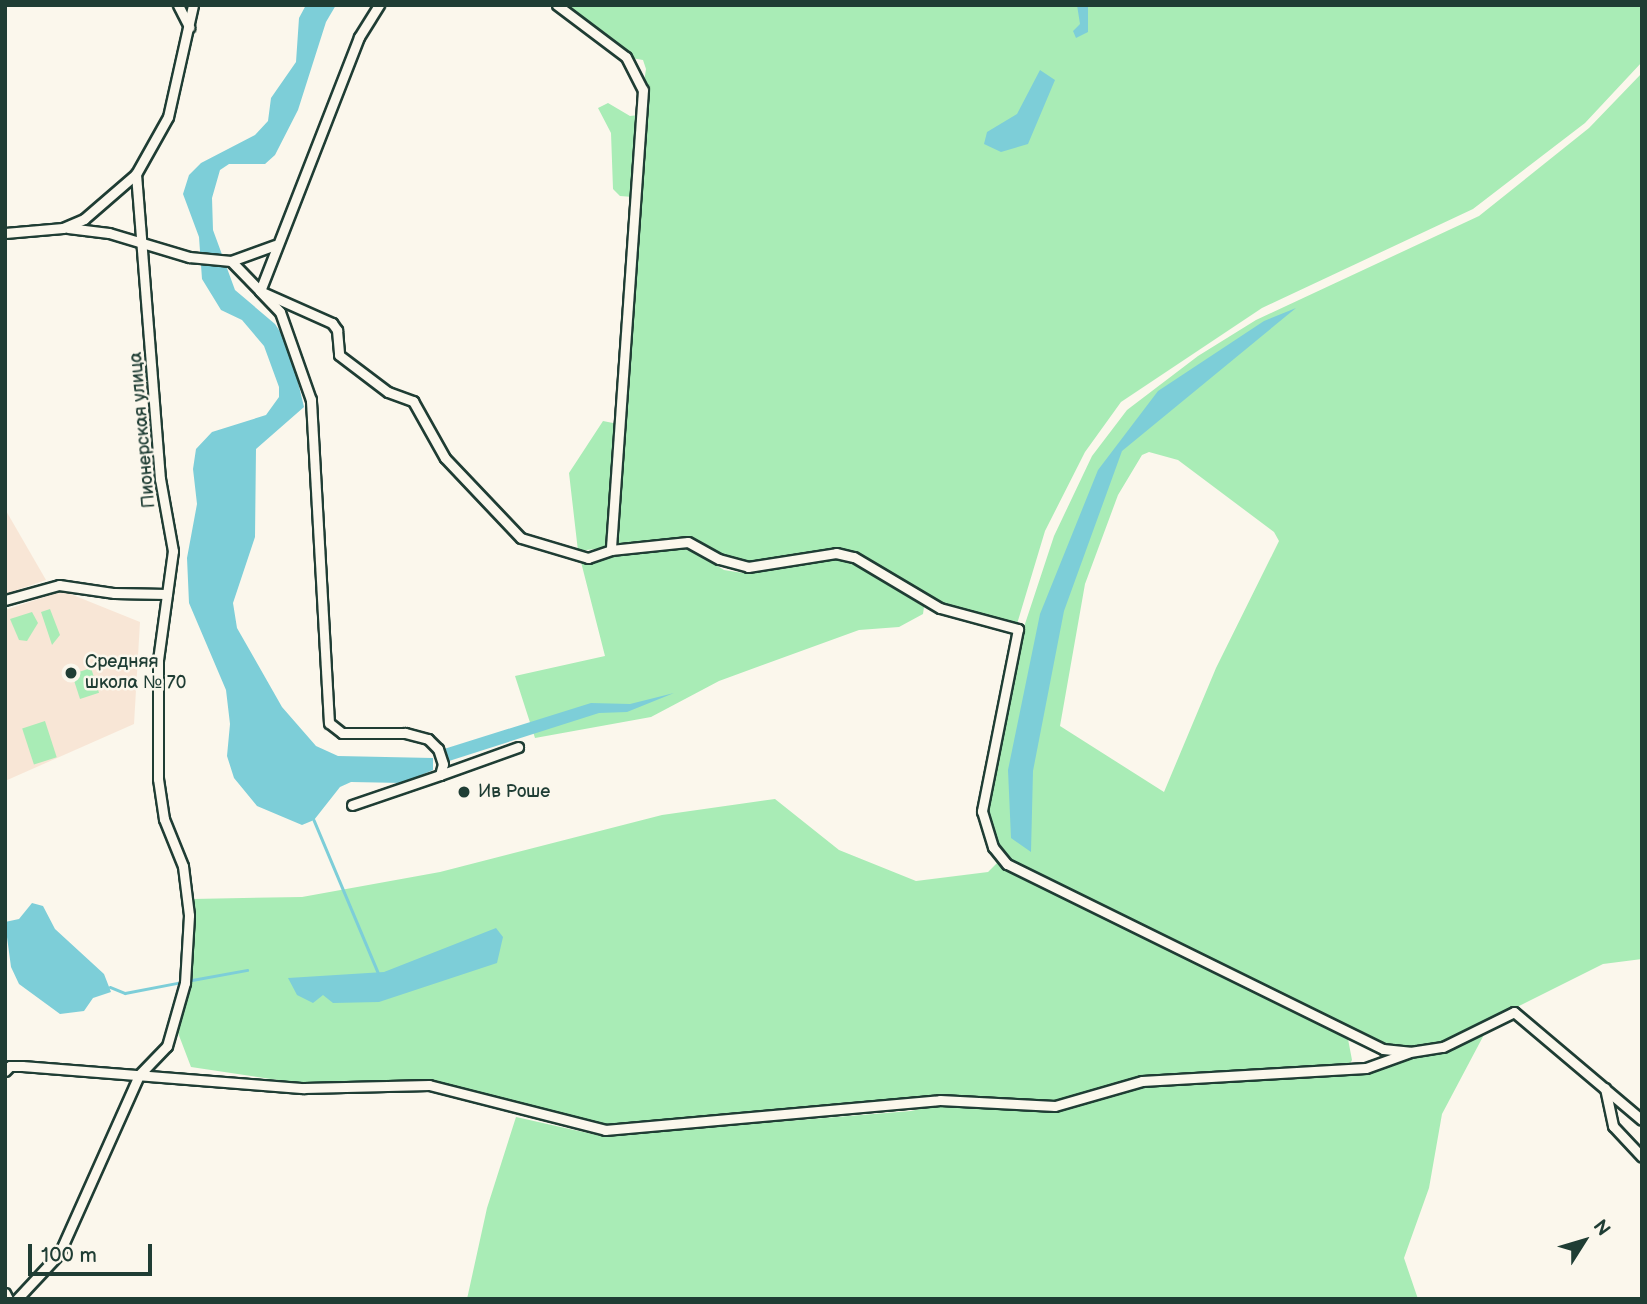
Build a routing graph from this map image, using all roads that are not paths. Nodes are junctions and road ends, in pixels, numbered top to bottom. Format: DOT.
graph roads {
  1 [pos="178,5"];
  2 [pos="193,5"];
  3 [pos="379,5"];
  4 [pos="557,5"];
  5 [pos="189,27"];
  6 [pos="136,174"];
  7 [pos="63,228"];
  8 [pos="5,233"];
  9 [pos="275,245"];
  10 [pos="144,247"];
  11 [pos="230,261"];
  12 [pos="260,291"];
  13 [pos="611,550"];
  14 [pos="167,594"];
  15 [pos="5,600"];
  16 [pos="518,747"];
  17 [pos="440,775"];
  18 [pos="352,805"];
  19 [pos="1410,1052"];
  20 [pos="5,1071"];
  21 [pos="139,1075"];
  22 [pos="1605,1088"];
  23 [pos="1642,1120"];
  24 [pos="1642,1157"];
  25 [pos="5,1293"];
  26 [pos="8,1299"];
  27 [pos="16,1299"];
  1 -- 5 [label="street"];
  2 -- 5 [label="street"];
  3 -- 9 [label="street"];
  4 -- 13 [label="street"];
  5 -- 6 [label="street"];
  6 -- 7 [label="street"];
  6 -- 10 [label="street, Пионерская улица"];
  7 -- 8 [label="street"];
  7 -- 10 [label="street"];
  9 -- 11 [label="street"];
  9 -- 12 [label="street"];
  10 -- 11 [label="street"];
  10 -- 14 [label="street, Пионерская улица"];
  11 -- 12 [label="street"];
  12 -- 13 [label="street"];
  12 -- 17 [label="street"];
  13 -- 19 [label="street"];
  14 -- 15 [label="street"];
  14 -- 21 [label="street, Пионерская улица"];
  16 -- 17 [label="street"];
  17 -- 18 [label="street"];
  19 -- 21 [label="street"];
  19 -- 22 [label="street"];
  20 -- 21 [label="street"];
  21 -- 27 [label="street"];
  22 -- 23 [label="street"];
  22 -- 24 [label="street"];
  25 -- 26 [label="street"];
}
